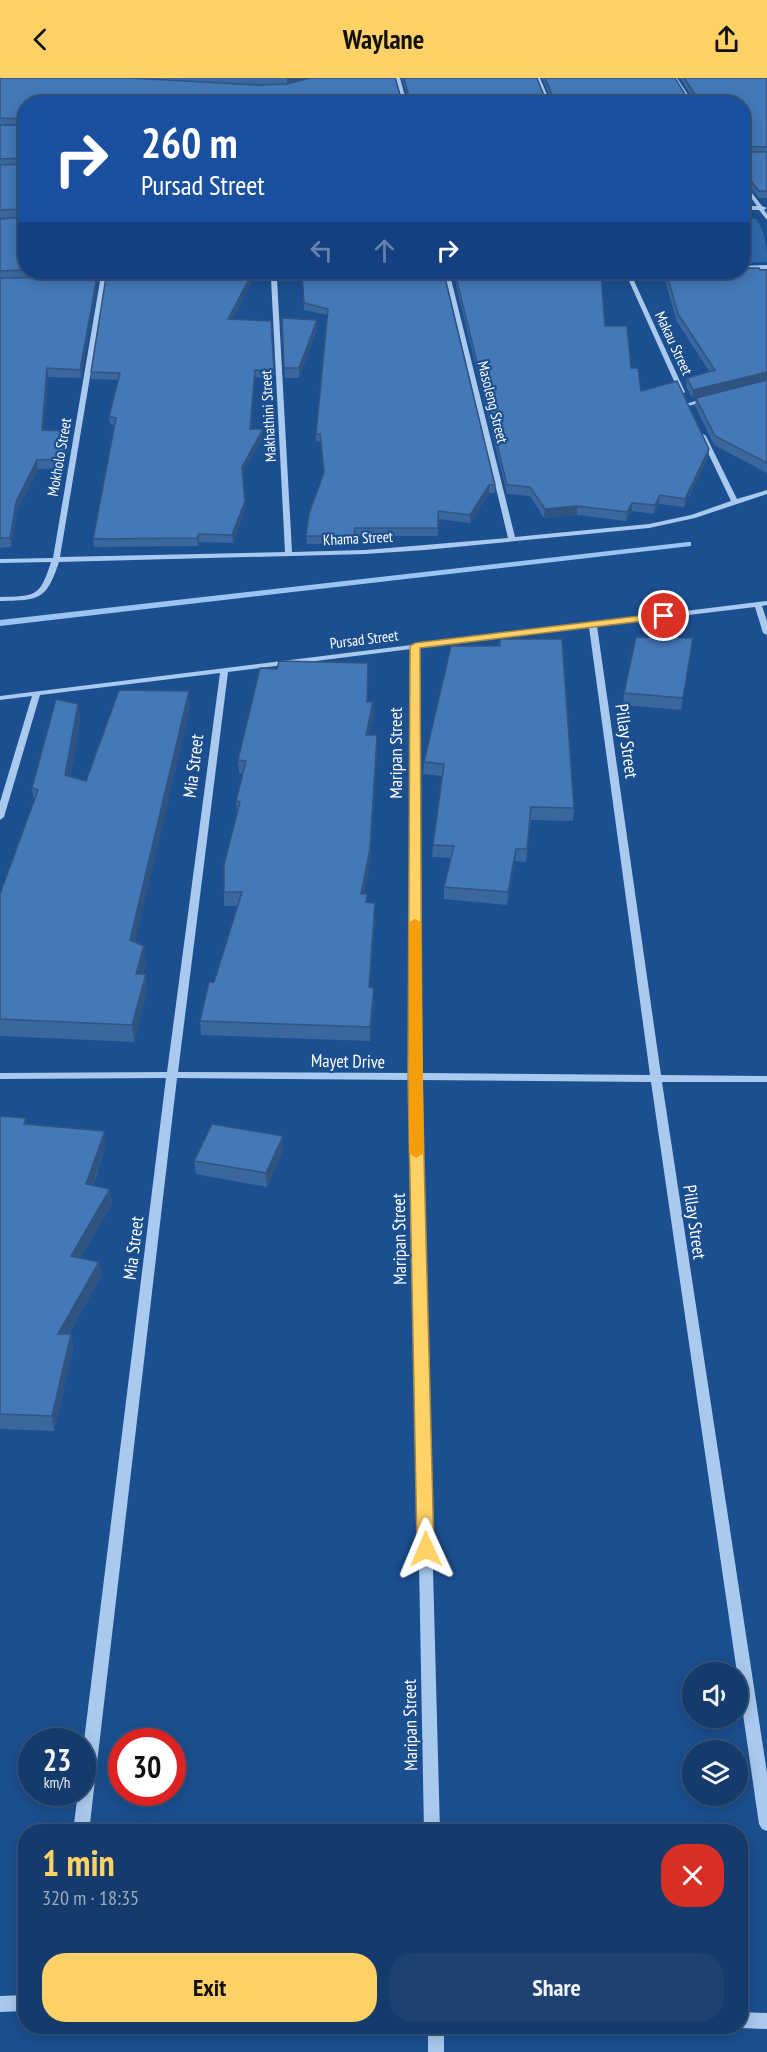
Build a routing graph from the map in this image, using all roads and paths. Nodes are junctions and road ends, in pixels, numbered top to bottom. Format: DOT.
graph roads {
  1 [pos="398,78"];
  2 [pos="538,78"];
  3 [pos="675,78"];
  4 [pos="403,96"];
  5 [pos="546,96"];
  6 [pos="687,96"];
  7 [pos="750,191"];
  8 [pos="764,208"];
  9 [pos="767,218"];
  10 [pos="767,267"];
  11 [pos="750,268"];
  12 [pos="123,279"];
  13 [pos="274,279"];
  14 [pos="449,279"];
  15 [pos="630,279"];
  16 [pos="80,280"];
  17 [pos="103,280"];
  18 [pos="722,396"];
  19 [pos="688,404"];
  20 [pos="692,414"];
  21 [pos="697,424"];
  22 [pos="767,492"];
  23 [pos="735,502"];
  24 [pos="512,539"];
  25 [pos="289,554"];
  26 [pos="56,560"];
  27 [pos="0,561"];
  28 [pos="0,599"];
  29 [pos="763,604"];
  30 [pos="593,625"];
  31 [pos="767,633"];
  32 [pos="415,646"];
  33 [pos="224,670"];
  34 [pos="37,693"];
  35 [pos="0,698"];
  36 [pos="0,817"];
  37 [pos="172,1075"];
  38 [pos="0,1076"];
  39 [pos="415,1078"];
  40 [pos="656,1078"];
  41 [pos="767,1079"];
  42 [pos="82,1824"];
  43 [pos="432,1824"];
  44 [pos="767,1824"];
  45 [pos="18,2003"];
  46 [pos="0,2004"];
  47 [pos="748,2020"];
  48 [pos="767,2021"];
  49 [pos="436,2034"];
  50 [pos="436,2052"];
  1 -- 4 [label="street"];
  2 -- 5 [label="street"];
  3 -- 6 [label="street"];
  7 -- 8 [label="street"];
  8 -- 9 [label="street"];
  10 -- 11 [label="street"];
  12 -- 17 [label="street"];
  13 -- 25 [label="street, Makhathini Street"];
  14 -- 24 [label="street, Masoleng Street"];
  15 -- 19 [label="street, Makau Street"];
  16 -- 17 [label="street"];
  17 -- 26 [label="street, Mokholo Street"];
  18 -- 19 [label="street"];
  19 -- 20 [label="street, Makau Street"];
  21 -- 23 [label="street"];
  22 -- 23 [label="street"];
  23 -- 24 [label="street, Khama Street"];
  24 -- 25 [label="street, Khama Street"];
  25 -- 26 [label="street, Khama Street"];
  26 -- 27 [label="street, Khama Street"];
  26 -- 28 [label="street, Mokholo Street"];
  29 -- 30 [label="street, Pursad Street"];
  29 -- 31 [label="street"];
  30 -- 32 [label="street, Pursad Street"];
  30 -- 40 [label="street, Pillay Street"];
  32 -- 33 [label="street, Pursad Street"];
  32 -- 39 [label="street, Maripan Street"];
  33 -- 34 [label="street, Pursad Street"];
  33 -- 37 [label="street, Mia Street"];
  34 -- 35 [label="street, Pursad Street"];
  34 -- 36 [label="street"];
  37 -- 38 [label="street, Mayet Drive"];
  37 -- 39 [label="street, Mayet Drive"];
  37 -- 42 [label="street, Mia Street"];
  39 -- 40 [label="street, Mayet Drive"];
  39 -- 43 [label="street, Maripan Street"];
  40 -- 41 [label="street, Mayet Drive"];
  40 -- 44 [label="street, Pillay Street"];
  45 -- 46 [label="street"];
  47 -- 48 [label="street"];
  49 -- 50 [label="street"];
}
